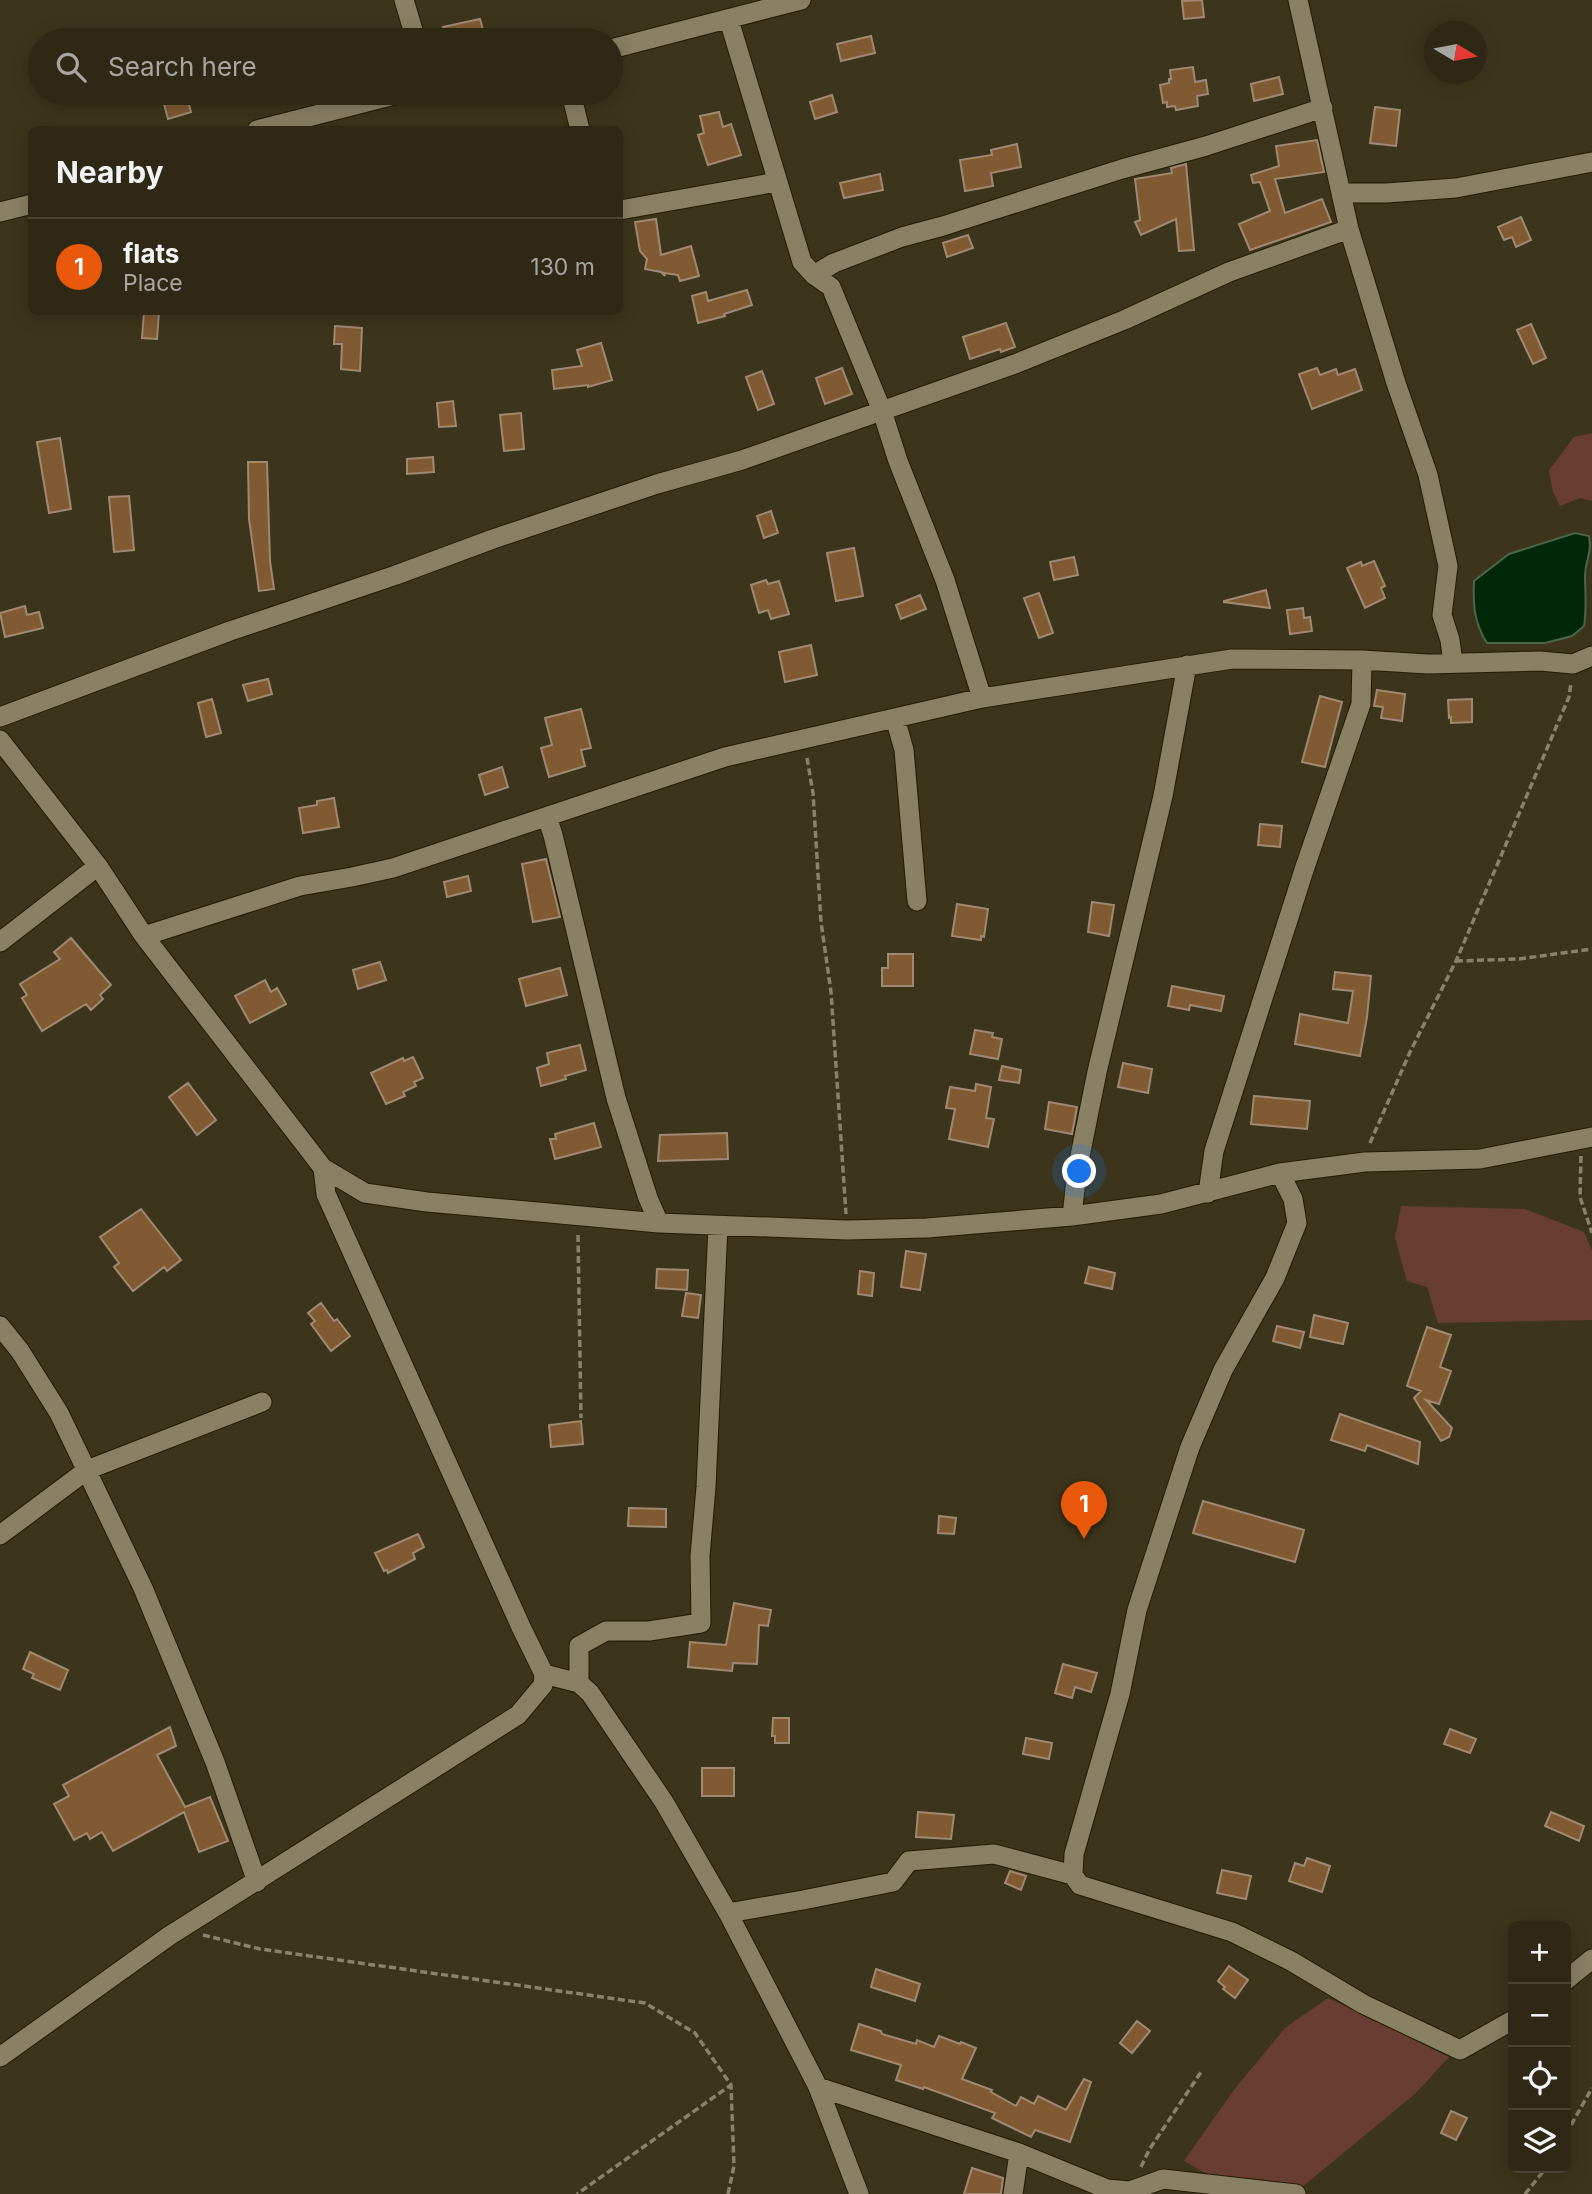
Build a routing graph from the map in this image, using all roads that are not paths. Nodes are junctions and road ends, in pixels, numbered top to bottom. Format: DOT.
graph roads {
  1 [pos="404,0"];
  2 [pos="801,0"];
  3 [pos="1298,0"];
  4 [pos="729,20"];
  5 [pos="412,28"];
  6 [pos="623,46"];
  7 [pos="355,105"];
  8 [pos="574,105"];
  9 [pos="1323,108"];
  10 [pos="273,126"];
  11 [pos="579,126"];
  12 [pos="1592,162"];
  13 [pos="777,182"];
  14 [pos="1342,193"];
  15 [pos="28,205"];
  16 [pos="623,209"];
  17 [pos="0,212"];
  18 [pos="1349,229"];
  19 [pos="814,275"];
  20 [pos="882,411"];
  21 [pos="1592,656"];
  22 [pos="1362,660"];
  23 [pos="1453,663"];
  24 [pos="1187,665"];
  25 [pos="982,698"];
  26 [pos="0,717"];
  27 [pos="895,718"];
  28 [pos="0,740"];
  29 [pos="547,817"];
  30 [pos="98,866"];
  31 [pos="917,901"];
  32 [pos="144,936"];
  33 [pos="0,942"];
  34 [pos="1587,1138"];
  35 [pos="323,1168"];
  36 [pos="1280,1173"];
  37 [pos="1209,1193"];
  38 [pos="1072,1216"];
  39 [pos="659,1223"];
  40 [pos="718,1226"];
  41 [pos="0,1326"];
  42 [pos="262,1402"];
  43 [pos="88,1470"];
  44 [pos="0,1535"];
  45 [pos="544,1674"];
  46 [pos="579,1683"];
  47 [pos="1073,1875"];
  48 [pos="257,1882"];
  49 [pos="728,1913"];
  50 [pos="1592,1959"];
  51 [pos="1571,1976"];
  52 [pos="1508,2023"];
  53 [pos="0,2057"];
  54 [pos="818,2087"];
  55 [pos="1019,2153"];
  56 [pos="859,2194"];
  57 [pos="1013,2194"];
  58 [pos="1296,2194"];
  1 -- 5 [label="street"];
  2 -- 4 [label="street"];
  3 -- 9 [label="street"];
  4 -- 6 [label="street"];
  4 -- 13 [label="street"];
  7 -- 10 [label="street"];
  8 -- 11 [label="street"];
  9 -- 14 [label="street"];
  9 -- 19 [label="street"];
  12 -- 14 [label="street"];
  13 -- 16 [label="street"];
  13 -- 19 [label="street"];
  14 -- 18 [label="street"];
  15 -- 17 [label="street"];
  18 -- 20 [label="street"];
  18 -- 23 [label="street"];
  19 -- 20 [label="street"];
  20 -- 25 [label="street"];
  20 -- 26 [label="street"];
  21 -- 23 [label="street"];
  22 -- 23 [label="street"];
  22 -- 24 [label="street"];
  22 -- 37 [label="street"];
  24 -- 25 [label="street"];
  24 -- 38 [label="street"];
  25 -- 27 [label="street"];
  27 -- 29 [label="street"];
  27 -- 31 [label="street"];
  28 -- 30 [label="street"];
  29 -- 32 [label="street"];
  29 -- 39 [label="street"];
  30 -- 32 [label="street"];
  30 -- 33 [label="street"];
  32 -- 35 [label="street"];
  34 -- 36 [label="street"];
  35 -- 39 [label="street"];
  35 -- 45 [label="street"];
  36 -- 37 [label="street"];
  36 -- 47 [label="street"];
  37 -- 38 [label="street"];
  38 -- 40 [label="street"];
  39 -- 40 [label="street"];
  40 -- 46 [label="street"];
  41 -- 43 [label="street"];
  42 -- 43 [label="street"];
  43 -- 44 [label="street"];
  43 -- 48 [label="street"];
  45 -- 46 [label="street"];
  45 -- 48 [label="street"];
  46 -- 49 [label="street"];
  47 -- 49 [label="street"];
  47 -- 52 [label="street"];
  48 -- 53 [label="street"];
  49 -- 54 [label="street"];
  50 -- 51 [label="street"];
  54 -- 55 [label="street"];
  54 -- 56 [label="street"];
  55 -- 57 [label="street"];
  55 -- 58 [label="street"];
}
